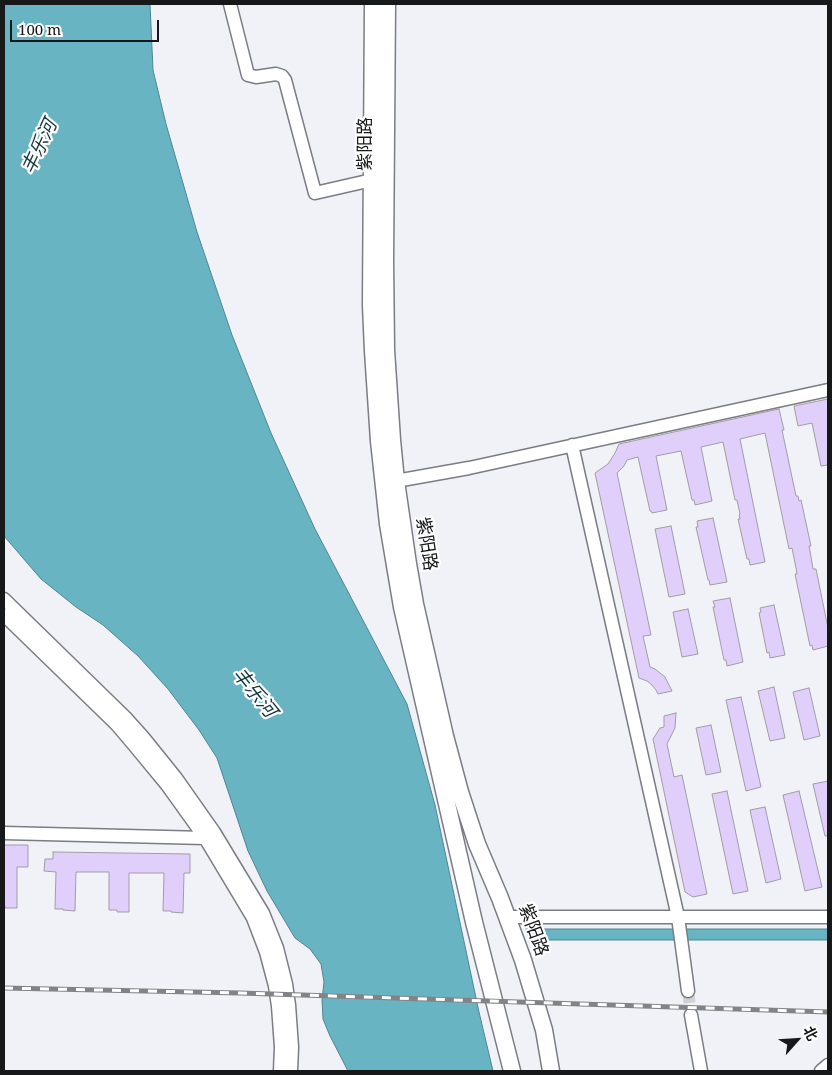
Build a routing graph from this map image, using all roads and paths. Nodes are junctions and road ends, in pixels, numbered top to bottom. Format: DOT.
graph roads {
  1 [pos="230,4"];
  2 [pos="374,4"];
  3 [pos="387,4"];
  4 [pos="372,180"];
  5 [pos="828,390"];
  6 [pos="572,445"];
  7 [pos="396,481"];
  8 [pos="4,599"];
  9 [pos="4,614"];
  10 [pos="4,833"];
  11 [pos="205,838"];
  12 [pos="507,917"];
  13 [pos="828,917"];
  14 [pos="678,920"];
  15 [pos="688,991"];
  16 [pos="691,1015"];
  17 [pos="828,1065"];
  18 [pos="280,1071"];
  19 [pos="291,1071"];
  20 [pos="512,1071"];
  21 [pos="552,1071"];
  22 [pos="701,1071"];
  23 [pos="821,1071"];
  1 -- 4 [label="street"];
  2 -- 4 [label="main road, 紫阳路"];
  3 -- 7 [label="main road, 紫阳路"];
  4 -- 20 [label="main road, 紫阳路"];
  5 -- 6 [label="street"];
  6 -- 7 [label="street"];
  6 -- 14 [label="street"];
  7 -- 12 [label="main road, 紫阳路"];
  8 -- 19 [label="street"];
  9 -- 11 [label="street"];
  10 -- 11 [label="street"];
  11 -- 18 [label="street"];
  12 -- 14 [label="street"];
  12 -- 21 [label="main road, 紫阳路"];
  13 -- 14 [label="street"];
  14 -- 15 [label="street"];
  16 -- 22 [label="street"];
  17 -- 23 [label="street"];
}
